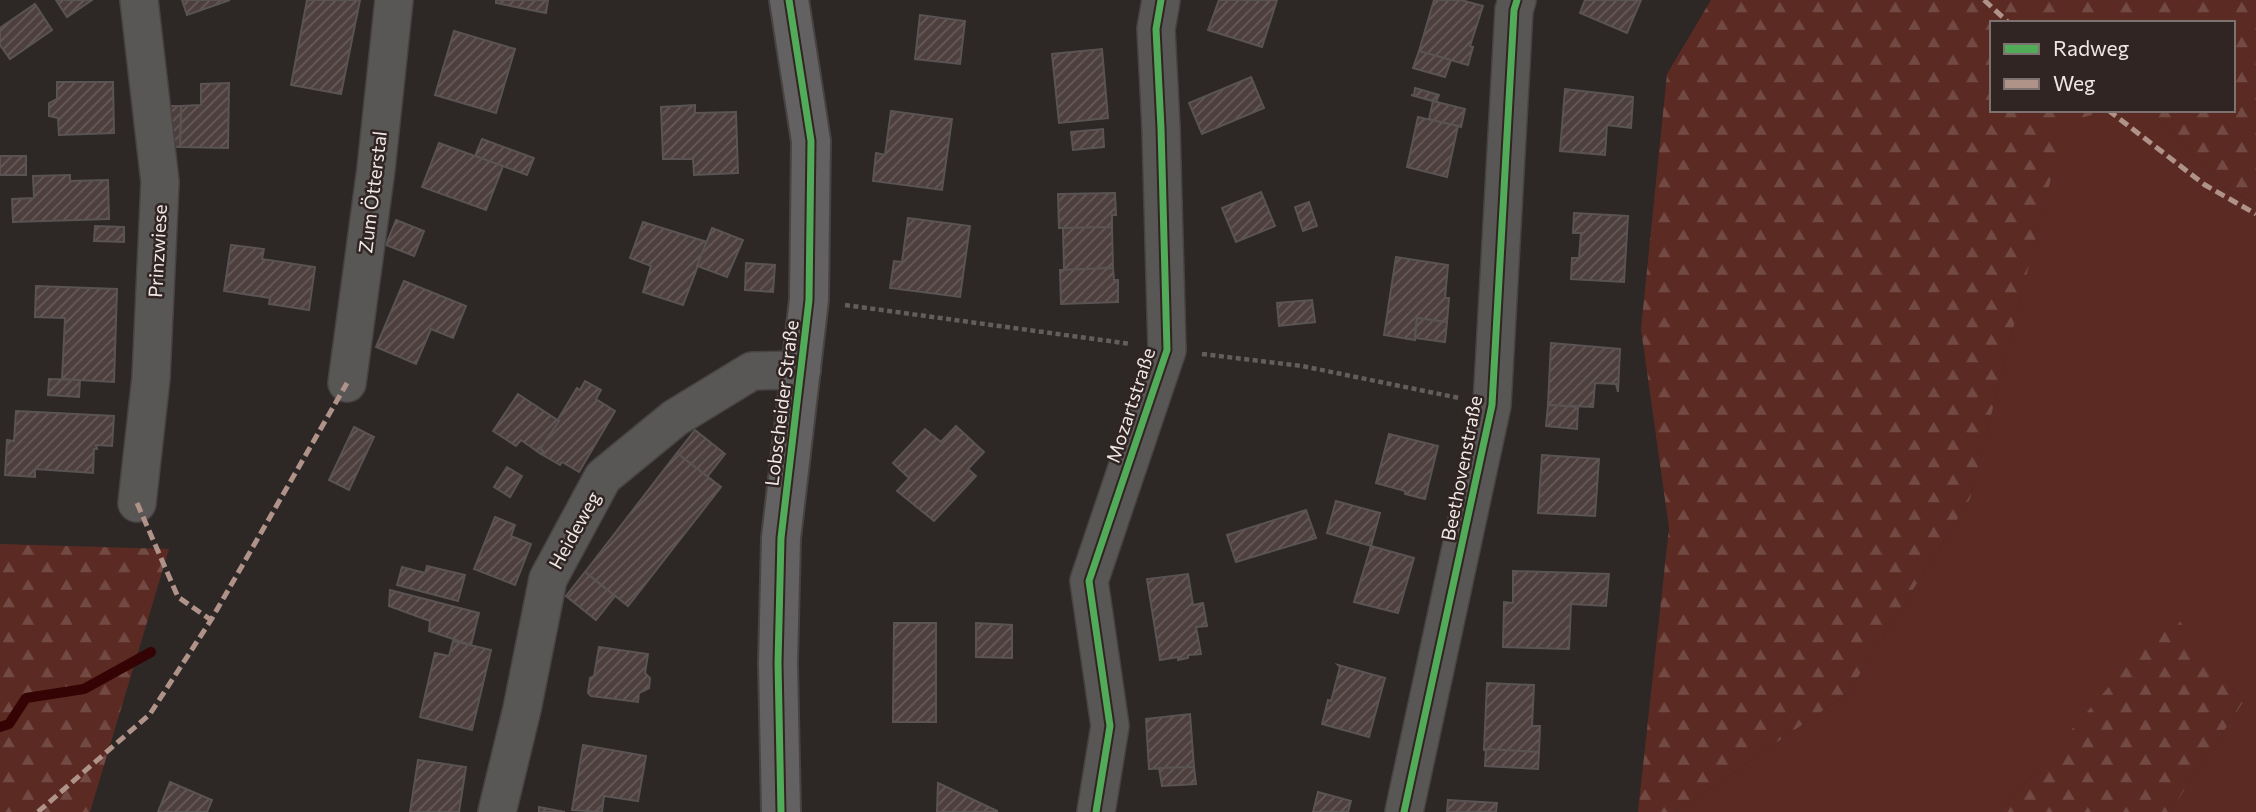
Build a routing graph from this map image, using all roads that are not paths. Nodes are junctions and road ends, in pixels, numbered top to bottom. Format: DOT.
graph roads {
  1 [pos="139,0"];
  2 [pos="394,0"];
  3 [pos="789,0"];
  4 [pos="1161,0"];
  5 [pos="1517,0"];
  6 [pos="802,370"];
  7 [pos="347,383"];
  8 [pos="137,503"];
  9 [pos="497,812"];
  10 [pos="781,812"];
  11 [pos="1097,812"];
  12 [pos="1404,812"];
  1 -- 8 [label="street, Prinzwiese"];
  2 -- 7 [label="street, Zum Ötterstal"];
  3 -- 6 [label="street, Lobscheider Straße"];
  4 -- 11 [label="street, Mozartstraße"];
  5 -- 12 [label="street, Beethovenstraße"];
  6 -- 9 [label="street, Heideweg"];
  6 -- 10 [label="street, Lobscheider Straße"];
}
